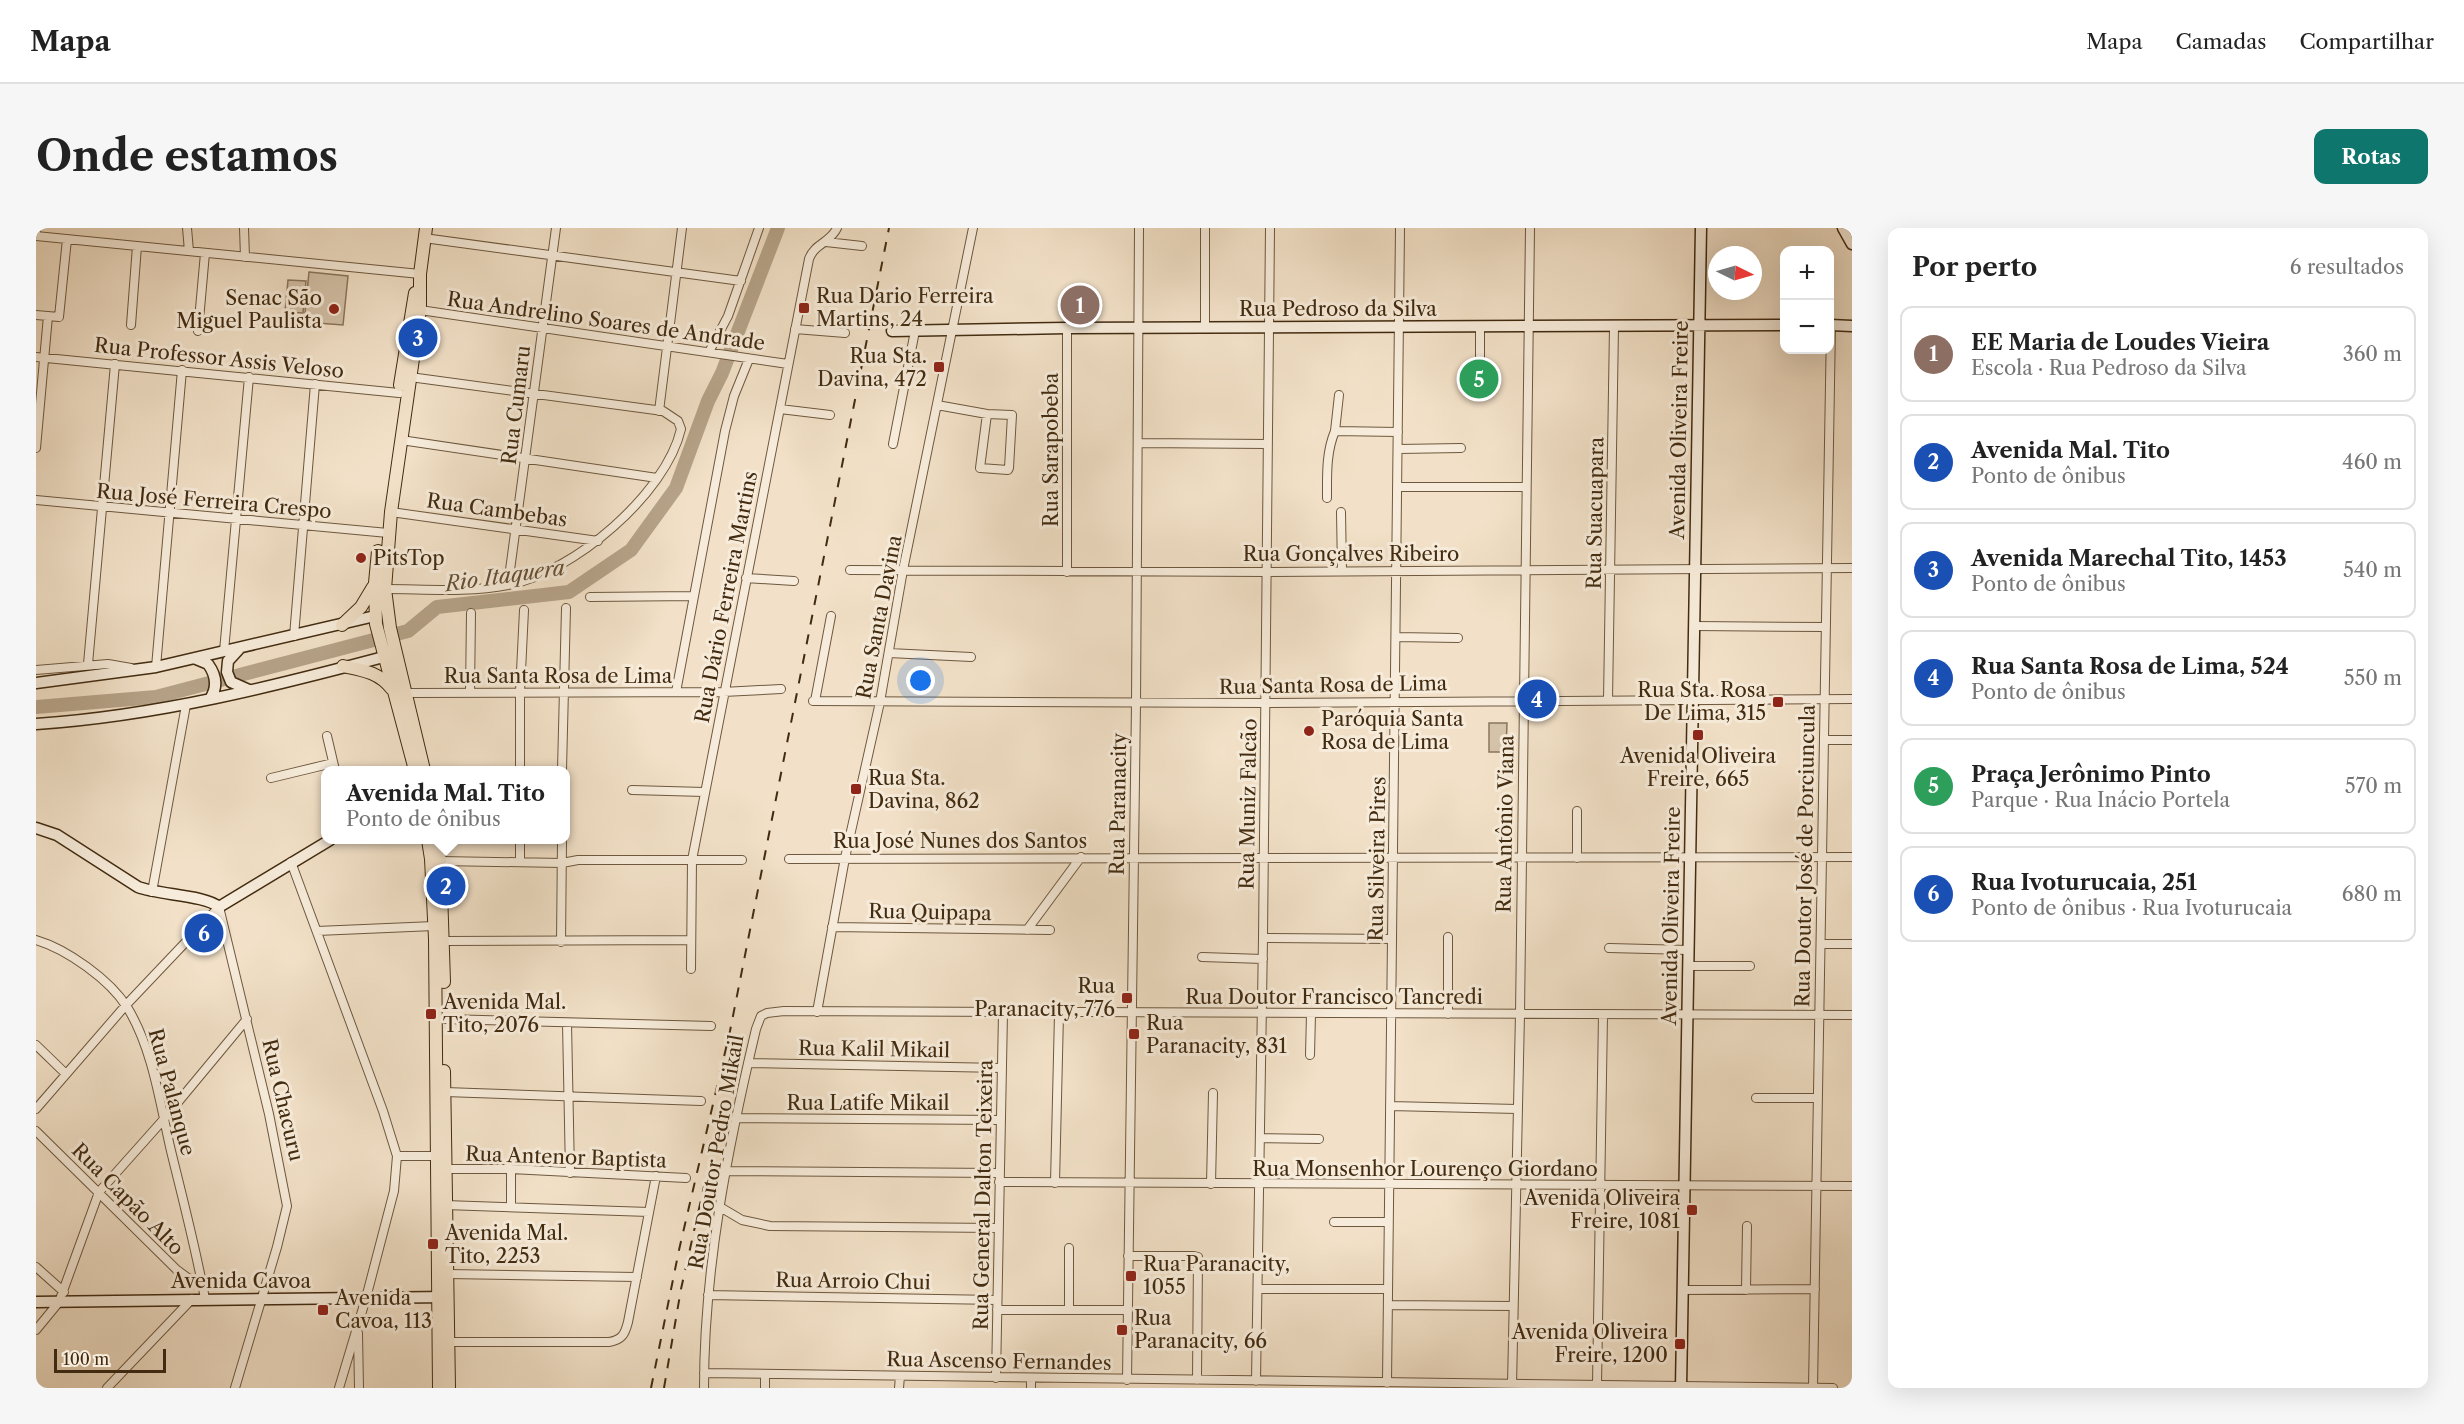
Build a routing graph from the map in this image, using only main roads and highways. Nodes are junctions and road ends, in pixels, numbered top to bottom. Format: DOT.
graph roads {
  1 [pos="425,233"];
  2 [pos="420,274"];
  3 [pos="399,393"];
  4 [pos="404,417"];
  5 [pos="384,533"];
  6 [pos="380,586"];
  7 [pos="342,625"];
  8 [pos="343,666"];
  9 [pos="401,693"];
  10 [pos="414,766"];
  11 [pos="423,766"];
  12 [pos="429,844"];
  13 [pos="437,844"];
  14 [pos="442,1297"];
  15 [pos="443,1342"];
  16 [pos="439,1388"];
  17 [pos="449,1388"];
  1 -- 2 [label="main road"];
  2 -- 3 [label="main road"];
  2 -- 4 [label="main road"];
  3 -- 4 [label="main road"];
  3 -- 5 [label="main road"];
  4 -- 5 [label="main road"];
  5 -- 6 [label="main road"];
  6 -- 7 [label="main road"];
  6 -- 9 [label="main road"];
  8 -- 9 [label="main road"];
  9 -- 10 [label="main road"];
  9 -- 11 [label="main road"];
  12 -- 14 [label="main road"];
  13 -- 14 [label="main road"];
  14 -- 15 [label="main road"];
  15 -- 16 [label="main road"];
  15 -- 17 [label="main road"];
}
